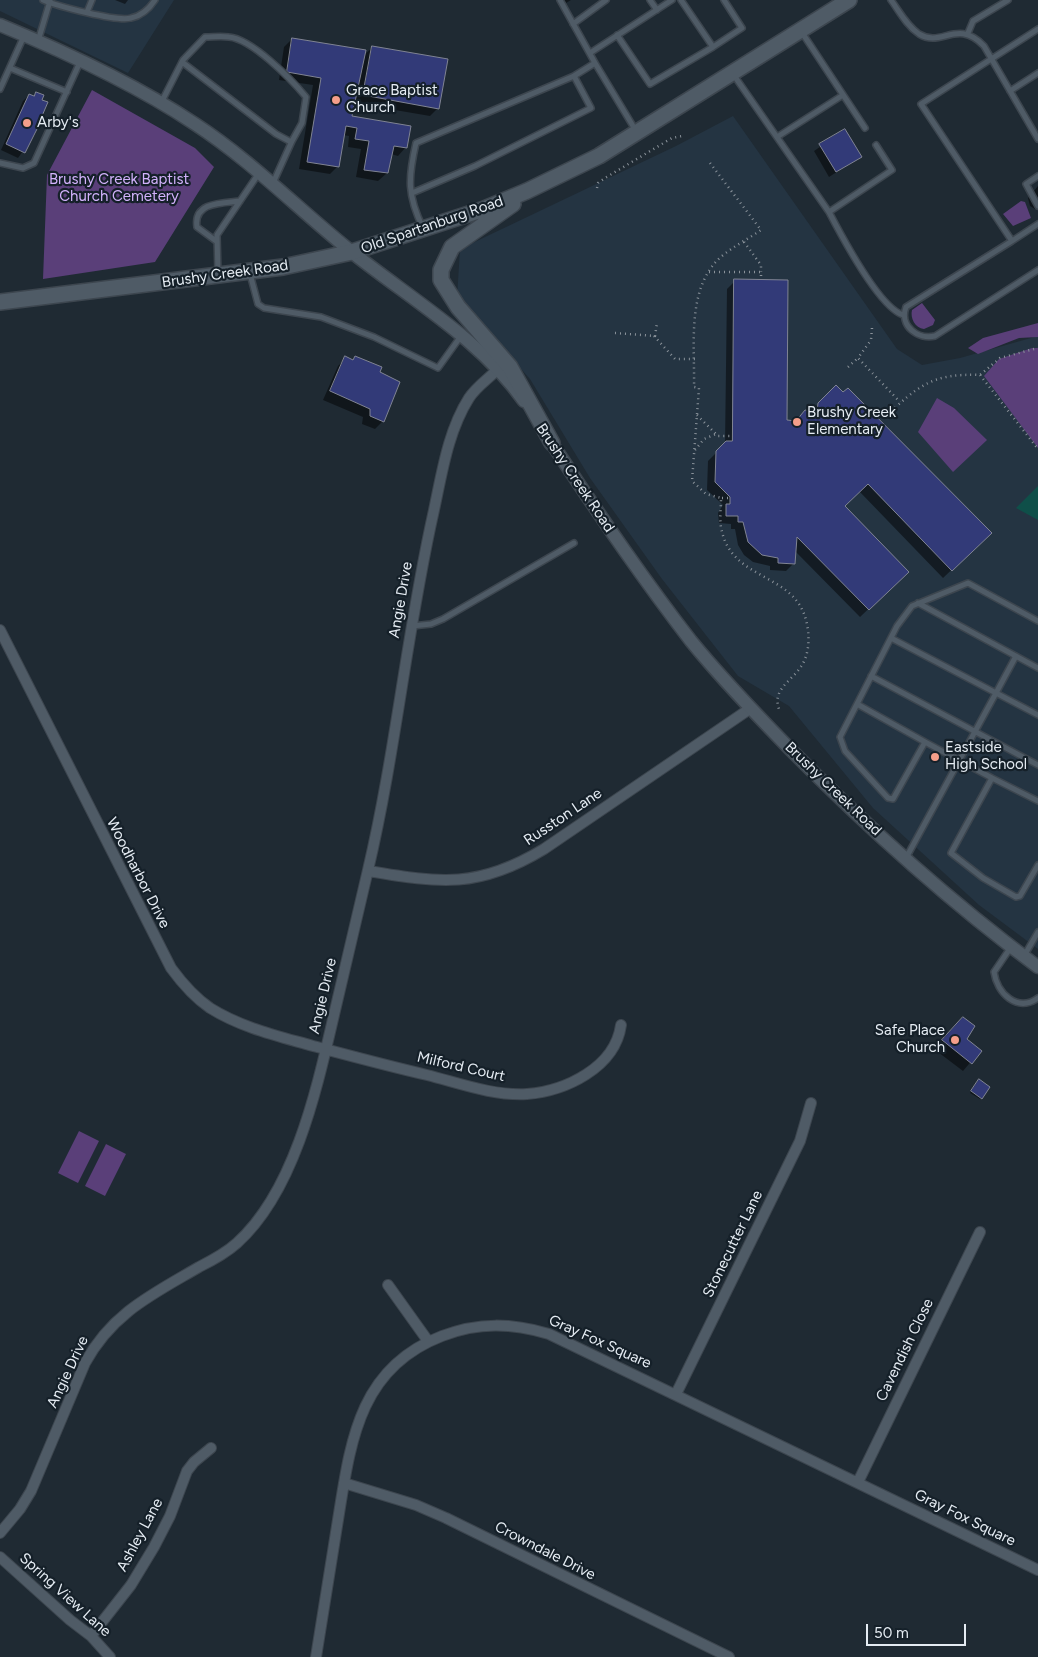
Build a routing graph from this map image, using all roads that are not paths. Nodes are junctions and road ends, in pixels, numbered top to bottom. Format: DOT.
graph roads {
  1 [pos="43,0"];
  2 [pos="92,0"];
  3 [pos="155,0"];
  4 [pos="560,0"];
  5 [pos="606,0"];
  6 [pos="650,0"];
  7 [pos="672,0"];
  8 [pos="681,0"];
  9 [pos="724,0"];
  10 [pos="849,0"];
  11 [pos="891,0"];
  12 [pos="1008,0"];
  13 [pos="50,2"];
  14 [pos="657,10"];
  15 [pos="87,12"];
  16 [pos="573,24"];
  17 [pos="0,25"];
  18 [pos="1038,29"];
  19 [pos="801,30"];
  20 [pos="968,33"];
  21 [pos="24,35"];
  22 [pos="618,35"];
  23 [pos="38,42"];
  24 [pos="713,47"];
  25 [pos="590,53"];
  26 [pos="991,57"];
  27 [pos="80,62"];
  28 [pos="182,62"];
  29 [pos="595,63"];
  30 [pos="10,68"];
  31 [pos="733,73"];
  32 [pos="1038,74"];
  33 [pos="574,76"];
  34 [pos="0,89"];
  35 [pos="1010,91"];
  36 [pos="67,92"];
  37 [pos="843,95"];
  38 [pos="160,103"];
  39 [pos="865,128"];
  40 [pos="637,133"];
  41 [pos="777,137"];
  42 [pos="1038,139"];
  43 [pos="291,142"];
  44 [pos="876,145"];
  45 [pos="0,163"];
  46 [pos="260,173"];
  47 [pos="1038,176"];
  48 [pos="273,183"];
  49 [pos="543,184"];
  50 [pos="412,193"];
  51 [pos="240,201"];
  52 [pos="1038,206"];
  53 [pos="829,212"];
  54 [pos="1038,224"];
  55 [pos="424,228"];
  56 [pos="1012,241"];
  57 [pos="216,242"];
  58 [pos="352,252"];
  59 [pos="1038,270"];
  60 [pos="250,271"];
  61 [pos="218,275"];
  62 [pos="0,302"];
  63 [pos="903,315"];
  64 [pos="461,336"];
  65 [pos="497,370"];
  66 [pos="552,443"];
  67 [pos="574,542"];
  68 [pos="918,603"];
  69 [pos="1038,621"];
  70 [pos="412,626"];
  71 [pos="0,630"];
  72 [pos="891,638"];
  73 [pos="1016,656"];
  74 [pos="1038,668"];
  75 [pos="871,676"];
  76 [pos="996,693"];
  77 [pos="857,704"];
  78 [pos="750,708"];
  79 [pos="1038,715"];
  80 [pos="975,731"];
  81 [pos="924,742"];
  82 [pos="958,760"];
  83 [pos="1038,765"];
  84 [pos="992,778"];
  85 [pos="1038,801"];
  86 [pos="906,858"];
  87 [pos="1038,865"];
  88 [pos="368,871"];
  89 [pos="1038,932"];
  90 [pos="1011,947"];
  91 [pos="1024,956"];
  92 [pos="1038,967"];
  93 [pos="1038,998"];
  94 [pos="621,1025"];
  95 [pos="326,1049"];
  96 [pos="811,1103"];
  97 [pos="980,1232"];
  98 [pos="388,1285"];
  99 [pos="428,1341"];
  100 [pos="676,1394"];
  101 [pos="211,1448"];
  102 [pos="858,1482"];
  103 [pos="344,1483"];
  104 [pos="0,1534"];
  105 [pos="0,1557"];
  106 [pos="1038,1570"];
  107 [pos="91,1636"];
  108 [pos="110,1657"];
  109 [pos="316,1657"];
  110 [pos="729,1657"];
  1 -- 13 [label="lane"];
  2 -- 15 [label="lane"];
  3 -- 15 [label="lane"];
  4 -- 16 [label="lane"];
  5 -- 16 [label="lane"];
  6 -- 14 [label="lane"];
  7 -- 14 [label="lane"];
  8 -- 24 [label="lane"];
  9 -- 24 [label="lane"];
  10 -- 19 [label="main road, Old Spartanburg Road"];
  11 -- 20 [label="lane"];
  12 -- 20 [label="lane"];
  13 -- 15 [label="lane"];
  13 -- 23 [label="lane"];
  14 -- 22 [label="lane"];
  16 -- 25 [label="lane"];
  17 -- 21 [label="street, Old Spartanburg Road"];
  18 -- 26 [label="lane"];
  19 -- 31 [label="main road, Old Spartanburg Road"];
  19 -- 37 [label="lane"];
  20 -- 26 [label="lane"];
  21 -- 23 [label="street, Old Spartanburg Road"];
  21 -- 30 [label="lane"];
  22 -- 24 [label="lane"];
  22 -- 25 [label="lane"];
  23 -- 27 [label="street, Old Spartanburg Road"];
  25 -- 29 [label="lane"];
  26 -- 35 [label="lane"];
  26 -- 56 [label="lane"];
  27 -- 36 [label="lane"];
  27 -- 38 [label="street, Old Spartanburg Road"];
  28 -- 38 [label="lane"];
  28 -- 43 [label="lane"];
  28 -- 43 [label="lane"];
  29 -- 33 [label="lane"];
  29 -- 40 [label="lane"];
  30 -- 34 [label="lane"];
  30 -- 36 [label="lane"];
  31 -- 40 [label="main road, Old Spartanburg Road"];
  31 -- 41 [label="lane"];
  32 -- 35 [label="lane"];
  33 -- 50 [label="lane"];
  33 -- 50 [label="lane"];
  35 -- 42 [label="lane"];
  36 -- 45 [label="lane"];
  37 -- 39 [label="lane"];
  37 -- 41 [label="lane"];
  38 -- 46 [label="street, Old Spartanburg Road"];
  40 -- 49 [label="main road, Old Spartanburg Road"];
  41 -- 53 [label="lane"];
  43 -- 48 [label="lane"];
  44 -- 53 [label="lane"];
  46 -- 48 [label="street, Old Spartanburg Road"];
  46 -- 51 [label="lane"];
  47 -- 52 [label="lane"];
  48 -- 58 [label="street, Old Spartanburg Road"];
  49 -- 55 [label="main road, Old Spartanburg Road"];
  49 -- 66 [label="main road"];
  50 -- 55 [label="lane"];
  51 -- 57 [label="lane"];
  51 -- 57 [label="lane"];
  53 -- 63 [label="lane"];
  54 -- 56 [label="lane"];
  55 -- 58 [label="main road, Old Spartanburg Road"];
  56 -- 63 [label="lane"];
  57 -- 61 [label="lane"];
  58 -- 60 [label="main road, Brushy Creek Road"];
  58 -- 64 [label="street, Brushy Creek Road"];
  59 -- 63 [label="lane"];
  60 -- 61 [label="main road, Brushy Creek Road"];
  60 -- 64 [label="lane"];
  61 -- 62 [label="main road, Brushy Creek Road"];
  64 -- 65 [label="street, Brushy Creek Road"];
  65 -- 66 [label="street, Brushy Creek Road"];
  65 -- 70 [label="street, Angie Drive"];
  66 -- 78 [label="street, Brushy Creek Road"];
  67 -- 70 [label="lane"];
  68 -- 69 [label="lane"];
  68 -- 72 [label="lane"];
  68 -- 73 [label="lane"];
  70 -- 88 [label="street, Angie Drive"];
  71 -- 95 [label="street, Woodharbor Drive"];
  72 -- 75 [label="lane"];
  72 -- 76 [label="lane"];
  73 -- 74 [label="lane"];
  73 -- 76 [label="lane"];
  75 -- 77 [label="lane"];
  75 -- 80 [label="lane"];
  76 -- 79 [label="lane"];
  76 -- 80 [label="lane"];
  77 -- 81 [label="lane"];
  77 -- 81 [label="lane"];
  78 -- 86 [label="street, Brushy Creek Road"];
  78 -- 88 [label="street, Russton Lane"];
  80 -- 82 [label="lane"];
  80 -- 83 [label="lane"];
  81 -- 82 [label="lane"];
  82 -- 84 [label="lane"];
  82 -- 86 [label="lane"];
  84 -- 85 [label="lane"];
  84 -- 87 [label="lane"];
  86 -- 90 [label="street, Brushy Creek Road"];
  88 -- 95 [label="street, Angie Drive"];
  89 -- 91 [label="lane"];
  90 -- 91 [label="street, Brushy Creek Road"];
  90 -- 93 [label="lane"];
  91 -- 92 [label="street, Brushy Creek Road"];
  94 -- 95 [label="street, Milford Court"];
  95 -- 104 [label="street, Angie Drive"];
  96 -- 100 [label="street, Stonecutter Lane"];
  97 -- 102 [label="street, Cavendish Close"];
  98 -- 99 [label="street"];
  99 -- 100 [label="street, Gray Fox Square"];
  99 -- 103 [label="street, Gray Fox Square"];
  100 -- 102 [label="street, Gray Fox Square"];
  101 -- 107 [label="street, Ashley Lane"];
  102 -- 106 [label="street, Gray Fox Square"];
  103 -- 109 [label="street, Gray Fox Square"];
  103 -- 110 [label="street, Crowndale Drive"];
  105 -- 107 [label="street, Spring View Lane"];
  107 -- 108 [label="street, Spring View Lane"];
}
